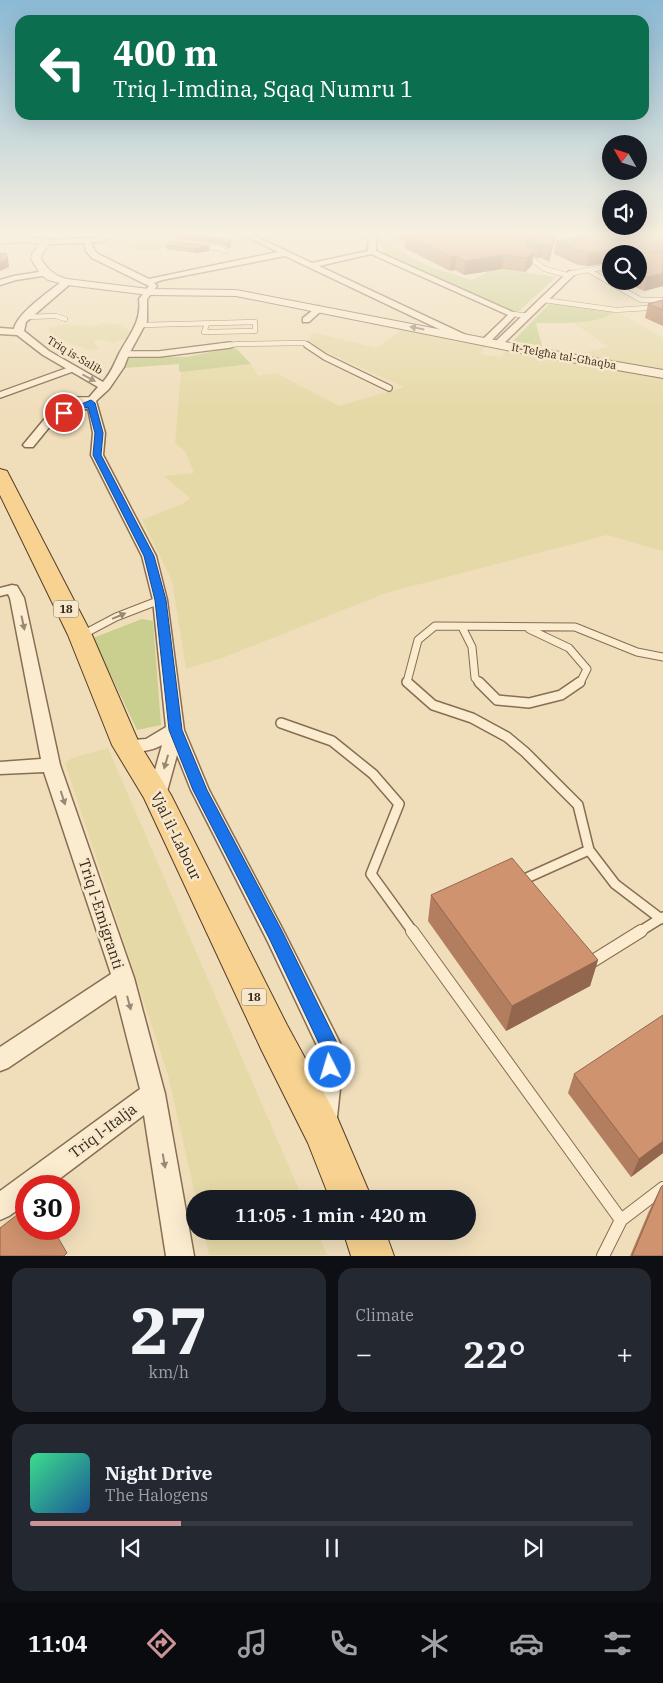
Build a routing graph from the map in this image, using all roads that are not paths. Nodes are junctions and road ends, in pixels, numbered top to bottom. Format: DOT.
graph roads {
  1 [pos="52,293"];
  2 [pos="146,293"];
  3 [pos="230,293"];
  4 [pos="370,293"];
  5 [pos="464,293"];
  6 [pos="552,293"];
  7 [pos="628,293"];
  8 [pos="544,300"];
  9 [pos="663,300"];
  10 [pos="663,307"];
  11 [pos="318,309"];
  12 [pos="512,314"];
  13 [pos="528,316"];
  14 [pos="26,317"];
  15 [pos="65,319"];
  16 [pos="306,320"];
  17 [pos="207,324"];
  18 [pos="142,326"];
  19 [pos="0,331"];
  20 [pos="19,332"];
  21 [pos="465,338"];
  22 [pos="486,341"];
  23 [pos="499,344"];
  24 [pos="124,354"];
  25 [pos="72,369"];
  26 [pos="663,374"];
  27 [pos="105,387"];
  28 [pos="389,388"];
  29 [pos="0,395"];
  30 [pos="65,396"];
  31 [pos="91,402"];
  32 [pos="29,445"];
  33 [pos="0,476"];
  34 [pos="0,592"];
  35 [pos="160,600"];
  36 [pos="462,627"];
  37 [pos="522,627"];
  38 [pos="80,636"];
  39 [pos="663,657"];
  40 [pos="281,723"];
  41 [pos="175,730"];
  42 [pos="126,745"];
  43 [pos="51,765"];
  44 [pos="0,768"];
  45 [pos="157,795"];
  46 [pos="588,850"];
  47 [pos="510,878"];
  48 [pos="662,918"];
  49 [pos="584,967"];
  50 [pos="123,978"];
  51 [pos="0,1060"];
  52 [pos="153,1094"];
  53 [pos="323,1131"];
  54 [pos="43,1175"];
  55 [pos="663,1188"];
  56 [pos="346,1190"];
  57 [pos="15,1196"];
  58 [pos="0,1208"];
  59 [pos="621,1220"];
  60 [pos="368,1240"];
  61 [pos="180,1256"];
  62 [pos="374,1256"];
  63 [pos="603,1256"];
  1 -- 14 [label="street"];
  2 -- 18 [label="street"];
  3 -- 11 [label="street"];
  4 -- 21 [label="street"];
  5 -- 12 [label="street"];
  6 -- 8 [label="street"];
  7 -- 9 [label="lane"];
  8 -- 10 [label="lane"];
  8 -- 13 [label="street"];
  11 -- 16 [label="street"];
  21 -- 11 [label="street, one-way"];
  12 -- 13 [label="lane"];
  12 -- 22 [label="street"];
  13 -- 23 [label="street"];
  14 -- 15 [label="lane"];
  14 -- 20 [label="street"];
  17 -- 17 [label="lane"];
  17 -- 18 [label="lane"];
  18 -- 24 [label="street"];
  19 -- 20 [label="street"];
  20 -- 25 [label="street, Triq is-Salib"];
  21 -- 22 [label="street, It-Telgħa tal-Għaqba"];
  22 -- 23 [label="street, It-Telgħa tal-Għaqba"];
  23 -- 26 [label="street, It-Telgħa tal-Għaqba"];
  24 -- 27 [label="street"];
  24 -- 28 [label="lane"];
  25 -- 27 [label="street, Triq is-Salib, one-way"];
  25 -- 29 [label="lane"];
  27 -- 31 [label="street"];
  30 -- 31 [label="lane"];
  31 -- 32 [label="street"];
  31 -- 35 [label="street"];
  33 -- 38 [label="main road, Vjal il-Labour / 18"];
  34 -- 43 [label="street, Triq l-Emigranti, one-way"];
  38 -- 35 [label="lane, one-way"];
  35 -- 41 [label="street"];
  36 -- 37 [label="lane"];
  36 -- 37 [label="lane"];
  36 -- 46 [label="lane"];
  37 -- 39 [label="lane"];
  38 -- 42 [label="main road, Vjal il-Labour / 18"];
  40 -- 59 [label="lane"];
  41 -- 42 [label="street"];
  41 -- 45 [label="street, one-way"];
  41 -- 53 [label="street"];
  42 -- 45 [label="main road, Vjal il-Labour / 18"];
  43 -- 44 [label="street"];
  43 -- 50 [label="street, Triq l-Emigranti, one-way"];
  45 -- 53 [label="main road, Vjal il-Labour / 18"];
  46 -- 47 [label="lane"];
  46 -- 48 [label="lane"];
  48 -- 49 [label="lane"];
  50 -- 51 [label="street"];
  50 -- 52 [label="street, Triq l-Emigranti, one-way"];
  52 -- 54 [label="street, Triq l-Italja"];
  52 -- 61 [label="street, Triq l-Emigranti, one-way"];
  53 -- 56 [label="main road, Vjal il-Labour / 18"];
  55 -- 59 [label="lane"];
  57 -- 58 [label="street, Triq l-Italja"];
  59 -- 63 [label="lane"];
  60 -- 62 [label="main road"];
}
